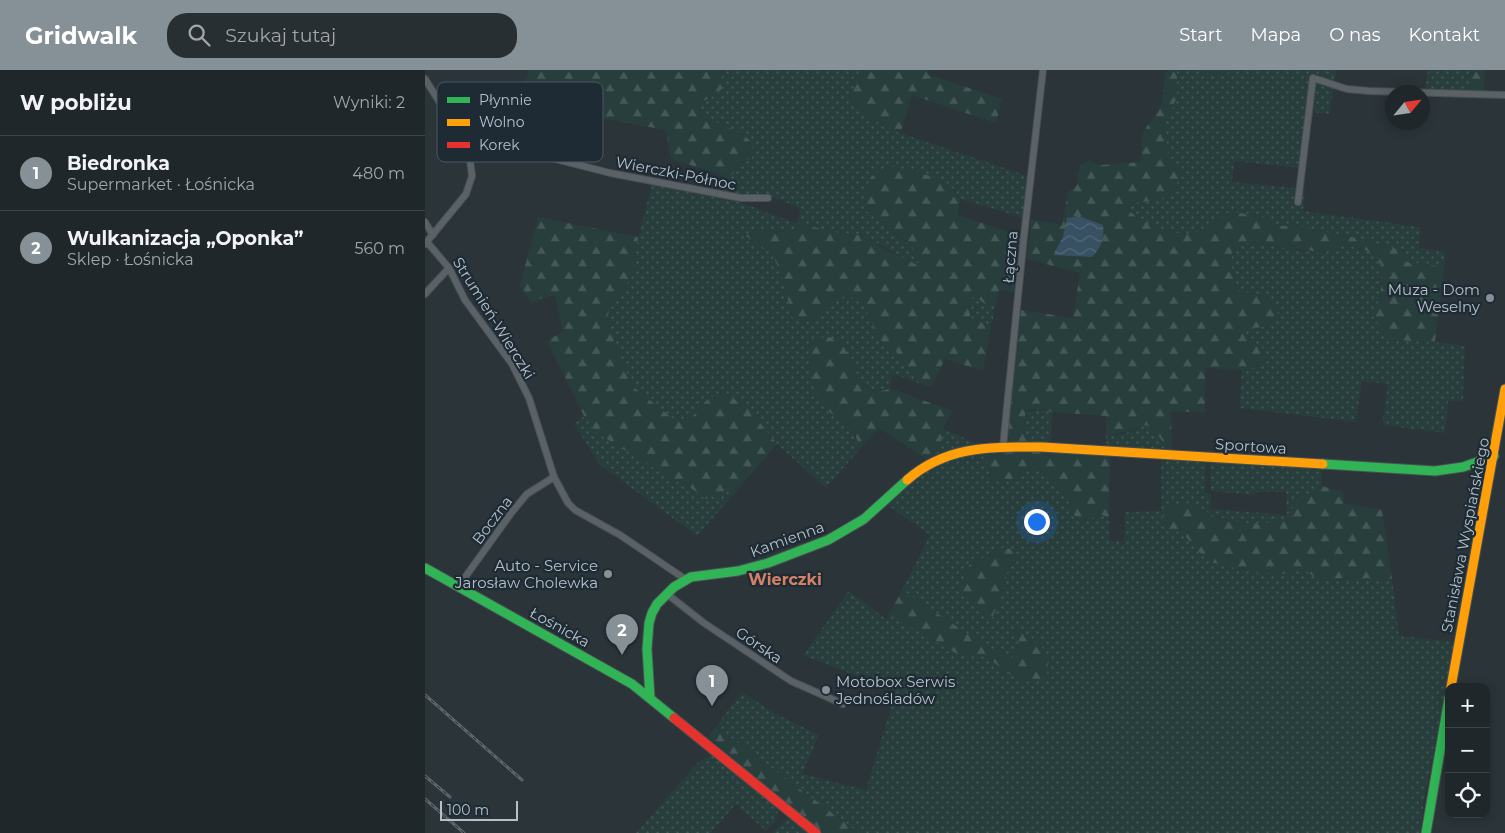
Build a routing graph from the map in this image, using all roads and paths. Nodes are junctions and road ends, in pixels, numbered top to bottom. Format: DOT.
graph roads {
  1 [pos="1043,70"];
  2 [pos="425,79"];
  3 [pos="1505,95"];
  4 [pos="437,98"];
  5 [pos="470,162"];
  6 [pos="567,162"];
  7 [pos="768,198"];
  8 [pos="1298,202"];
  9 [pos="425,222"];
  10 [pos="433,235"];
  11 [pos="426,243"];
  12 [pos="449,268"];
  13 [pos="425,294"];
  14 [pos="1505,389"];
  15 [pos="1003,447"];
  16 [pos="1494,456"];
  17 [pos="554,478"];
  18 [pos="425,568"];
  19 [pos="685,580"];
  20 [pos="458,587"];
  21 [pos="667,594"];
  22 [pos="1452,683"];
  23 [pos="649,697"];
  24 [pos="843,704"];
  25 [pos="1445,721"];
  26 [pos="816,833"];
  27 [pos="1426,833"];
  1 -- 15 [label="street, Łączna"];
  2 -- 4 [label="street"];
  3 -- 8 [label="street"];
  5 -- 10 [label="street"];
  6 -- 7 [label="street, Wierczki-Północ"];
  9 -- 10 [label="street"];
  10 -- 11 [label="street"];
  11 -- 12 [label="street, Strumień-Wierczki"];
  12 -- 13 [label="street"];
  12 -- 17 [label="street, Strumień-Wierczki"];
  14 -- 16 [label="street, Stanisława Wyspiańskiego"];
  15 -- 16 [label="street, Sportowa"];
  15 -- 19 [label="street, Kamienna"];
  16 -- 22 [label="street, Stanisława Wyspiańskiego"];
  17 -- 19 [label="street, Strumień-Wierczki"];
  17 -- 20 [label="street, Boczna"];
  18 -- 20 [label="street, Łośnicka"];
  19 -- 21 [label="street, Kamienna"];
  20 -- 23 [label="street, Łośnicka"];
  21 -- 23 [label="street, Kamienna"];
  21 -- 24 [label="street, Górska"];
  23 -- 26 [label="street, Łośnicka"];
  25 -- 27 [label="street"];
}
